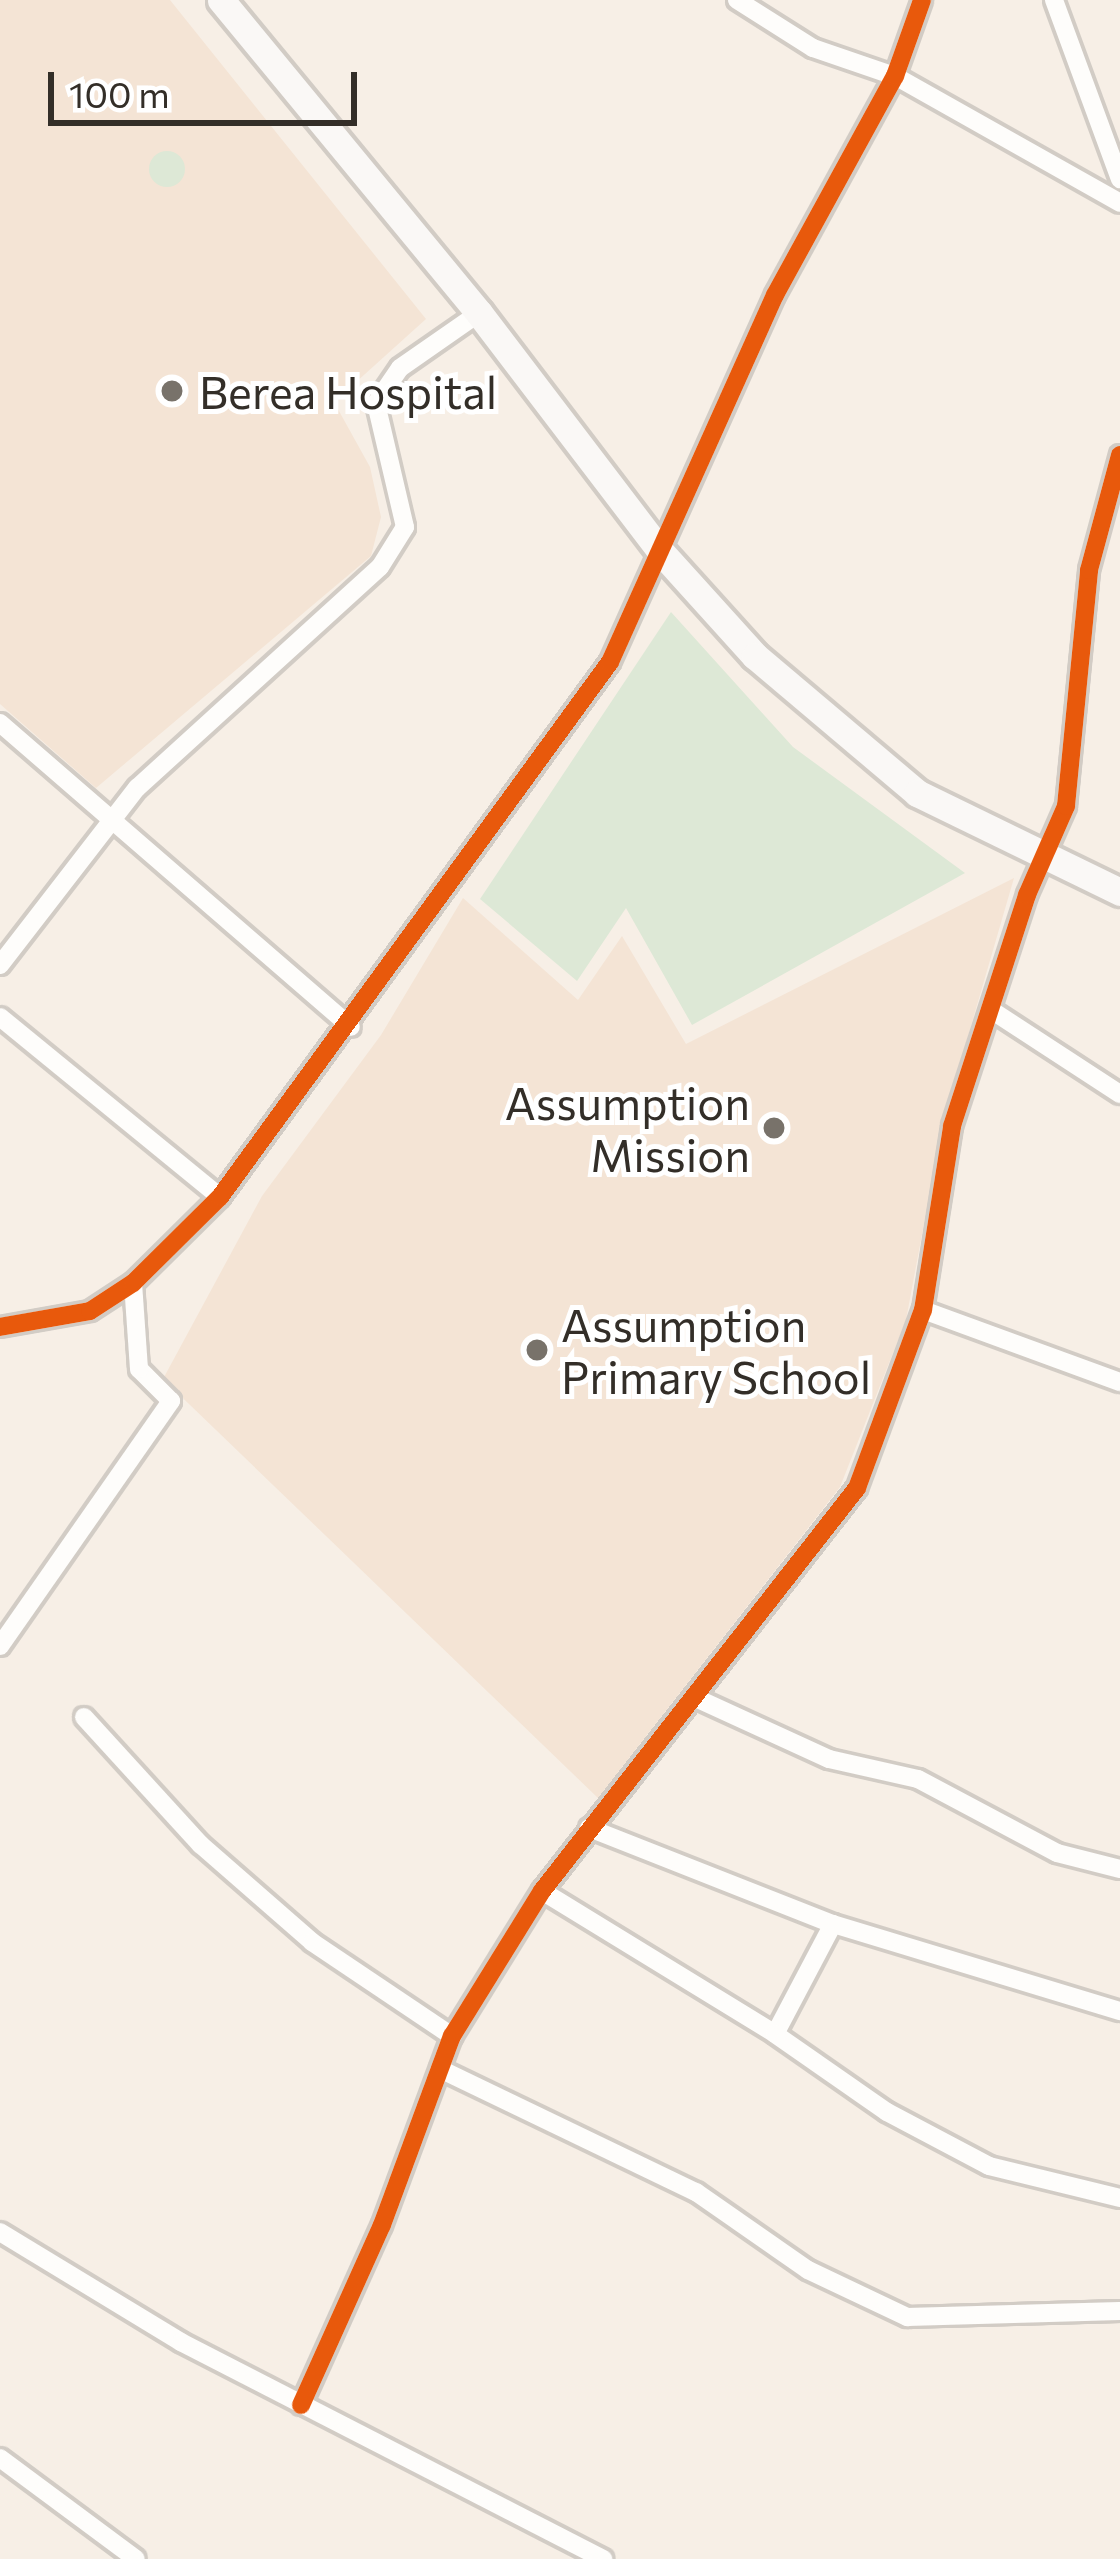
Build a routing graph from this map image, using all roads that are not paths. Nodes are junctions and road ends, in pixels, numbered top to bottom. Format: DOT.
graph roads {
  1 [pos="736,0"];
  2 [pos="922,0"];
  3 [pos="1054,0"];
  4 [pos="232,5"];
  5 [pos="895,76"];
  6 [pos="1120,178"];
  7 [pos="1120,202"];
  8 [pos="479,313"];
  9 [pos="1120,455"];
  10 [pos="661,552"];
  11 [pos="0,723"];
  12 [pos="110,822"];
  13 [pos="1047,861"];
  14 [pos="1120,892"];
  15 [pos="0,965"];
  16 [pos="992,1010"];
  17 [pos="0,1017"];
  18 [pos="351,1027"];
  19 [pos="1120,1094"];
  20 [pos="220,1197"];
  21 [pos="133,1283"];
  22 [pos="922,1310"];
  23 [pos="0,1328"];
  24 [pos="1120,1382"];
  25 [pos="0,1646"];
  26 [pos="698,1700"];
  27 [pos="84,1717"];
  28 [pos="589,1828"];
  29 [pos="1120,1869"];
  30 [pos="542,1891"];
  31 [pos="833,1924"];
  32 [pos="1120,2011"];
  33 [pos="775,2035"];
  34 [pos="452,2036"];
  35 [pos="440,2069"];
  36 [pos="1120,2198"];
  37 [pos="0,2232"];
  38 [pos="1120,2311"];
  39 [pos="301,2405"];
  40 [pos="0,2458"];
  41 [pos="136,2559"];
  42 [pos="604,2559"];
  1 -- 5 [label="street"];
  2 -- 5 [label="street"];
  3 -- 6 [label="street"];
  4 -- 8 [label="main road"];
  5 -- 7 [label="street"];
  5 -- 10 [label="street"];
  8 -- 10 [label="main road"];
  8 -- 12 [label="street"];
  9 -- 13 [label="street"];
  10 -- 13 [label="main road"];
  10 -- 18 [label="street"];
  11 -- 12 [label="street"];
  12 -- 15 [label="street"];
  12 -- 18 [label="street"];
  13 -- 14 [label="main road"];
  13 -- 16 [label="street"];
  16 -- 19 [label="street"];
  16 -- 22 [label="street"];
  17 -- 20 [label="street"];
  18 -- 20 [label="street"];
  20 -- 21 [label="street"];
  21 -- 23 [label="street"];
  21 -- 25 [label="street"];
  22 -- 24 [label="street"];
  22 -- 26 [label="street"];
  26 -- 28 [label="street"];
  26 -- 29 [label="street"];
  27 -- 34 [label="street"];
  28 -- 30 [label="street"];
  28 -- 31 [label="street"];
  30 -- 33 [label="street"];
  30 -- 34 [label="street"];
  31 -- 32 [label="street"];
  31 -- 33 [label="street"];
  33 -- 36 [label="street"];
  34 -- 35 [label="street"];
  35 -- 38 [label="street"];
  35 -- 39 [label="street"];
  37 -- 39 [label="street"];
  39 -- 42 [label="street"];
  40 -- 41 [label="street"];
}
